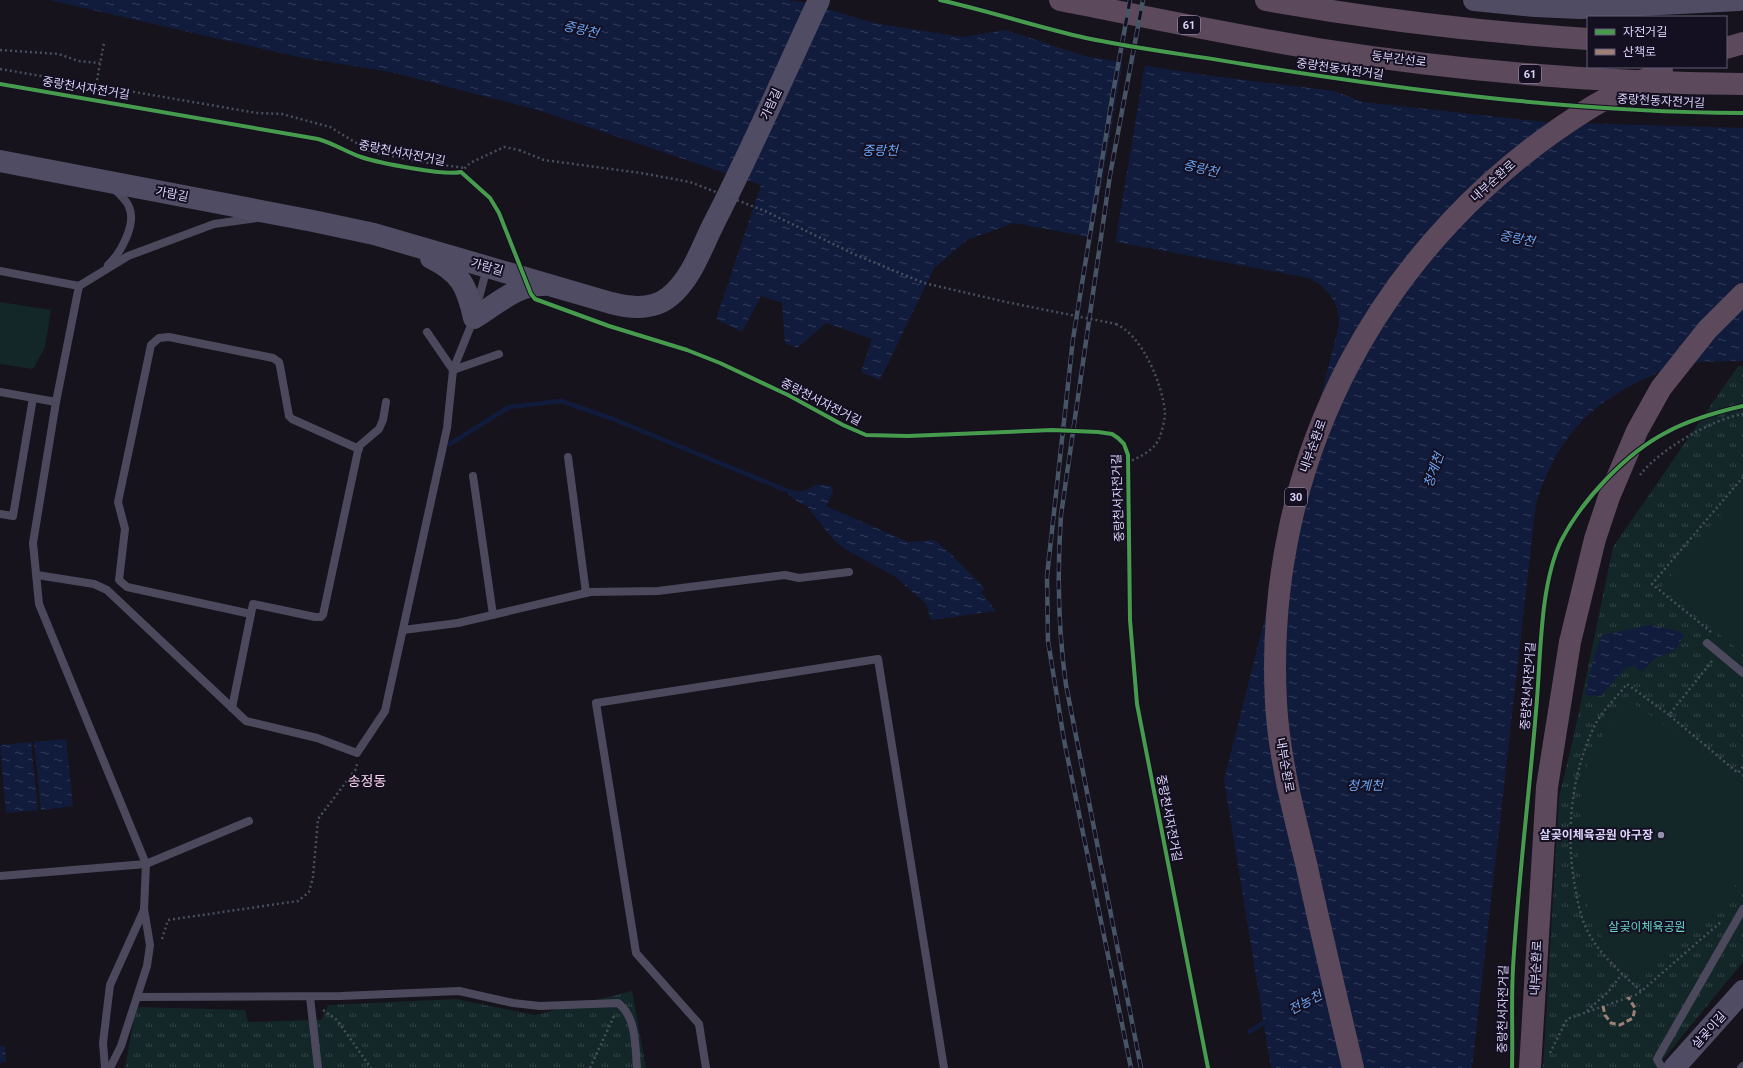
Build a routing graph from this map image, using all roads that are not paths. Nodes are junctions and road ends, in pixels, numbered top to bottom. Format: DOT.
graph roads {
  1 [pos="819,0"];
  2 [pos="1060,0"];
  3 [pos="1266,0"];
  4 [pos="1474,0"];
  5 [pos="1739,0"];
  6 [pos="1587,39"];
  7 [pos="1743,43"];
  8 [pos="1727,47"];
  9 [pos="1727,47"];
  10 [pos="1743,47"];
  11 [pos="1671,68"];
  12 [pos="1743,84"];
  13 [pos="0,161"];
  14 [pos="107,181"];
  15 [pos="283,215"];
  16 [pos="420,247"];
  17 [pos="487,267"];
  18 [pos="0,271"];
  19 [pos="95,276"];
  20 [pos="550,285"];
  21 [pos="79,286"];
  22 [pos="1743,294"];
  23 [pos="474,318"];
  24 [pos="427,332"];
  25 [pos="499,354"];
  26 [pos="453,370"];
  27 [pos="0,392"];
  28 [pos="33,398"];
  29 [pos="56,402"];
  30 [pos="386,402"];
  31 [pos="359,448"];
  32 [pos="568,457"];
  33 [pos="473,476"];
  34 [pos="0,514"];
  35 [pos="849,572"];
  36 [pos="37,575"];
  37 [pos="586,593"];
  38 [pos="251,614"];
  39 [pos="492,615"];
  40 [pos="403,630"];
  41 [pos="1707,643"];
  42 [pos="1743,673"];
  43 [pos="232,708"];
  44 [pos="249,822"];
  45 [pos="146,864"];
  46 [pos="0,876"];
  47 [pos="144,909"];
  48 [pos="1743,909"];
  49 [pos="1743,991"];
  50 [pos="138,997"];
  51 [pos="310,997"];
  52 [pos="1743,1014"];
  53 [pos="105,1068"];
  54 [pos="110,1068"];
  55 [pos="318,1068"];
  56 [pos="637,1068"];
  57 [pos="706,1068"];
  58 [pos="944,1068"];
  59 [pos="1353,1068"];
  60 [pos="1530,1068"];
  61 [pos="1662,1068"];
  62 [pos="1674,1068"];
  63 [pos="1694,1068"];
  1 -- 20 [label="street, 가람길"];
  2 -- 12 [label="highway, 동부간선로 / 61"];
  3 -- 6 [label="highway"];
  4 -- 5 [label="street"];
  7 -- 8 [label="highway, bridge"];
  9 -- 10 [label="highway"];
  11 -- 59 [label="highway, 내부순환로 / 30, bridge"];
  13 -- 14 [label="street, 가람길"];
  14 -- 15 [label="street, 가람길"];
  14 -- 19 [label="lane"];
  15 -- 16 [label="street, 가람길"];
  15 -- 19 [label="lane"];
  16 -- 17 [label="street, 가람길"];
  16 -- 23 [label="street"];
  17 -- 20 [label="street, 가람길"];
  17 -- 23 [label="lane"];
  18 -- 21 [label="lane"];
  19 -- 21 [label="lane"];
  20 -- 23 [label="street"];
  21 -- 29 [label="lane"];
  22 -- 60 [label="highway, 내부순환로"];
  23 -- 26 [label="lane"];
  24 -- 26 [label="lane"];
  25 -- 26 [label="lane"];
  26 -- 40 [label="lane"];
  27 -- 28 [label="lane"];
  28 -- 29 [label="lane"];
  28 -- 34 [label="lane"];
  29 -- 36 [label="lane"];
  30 -- 31 [label="lane"];
  31 -- 38 [label="lane"];
  31 -- 38 [label="lane"];
  32 -- 37 [label="lane"];
  33 -- 39 [label="lane"];
  35 -- 37 [label="lane"];
  36 -- 43 [label="lane"];
  36 -- 45 [label="lane"];
  37 -- 39 [label="lane"];
  38 -- 43 [label="lane"];
  39 -- 40 [label="lane"];
  40 -- 43 [label="lane"];
  41 -- 42 [label="lane"];
  44 -- 45 [label="lane"];
  45 -- 46 [label="lane"];
  45 -- 47 [label="lane"];
  47 -- 50 [label="lane"];
  47 -- 53 [label="lane"];
  48 -- 61 [label="lane"];
  49 -- 62 [label="street, 살곶이길"];
  50 -- 51 [label="lane"];
  50 -- 54 [label="lane"];
  51 -- 55 [label="lane"];
  51 -- 56 [label="lane"];
  52 -- 63 [label="street, 살곶이길"];
  57 -- 58 [label="lane"];
}
